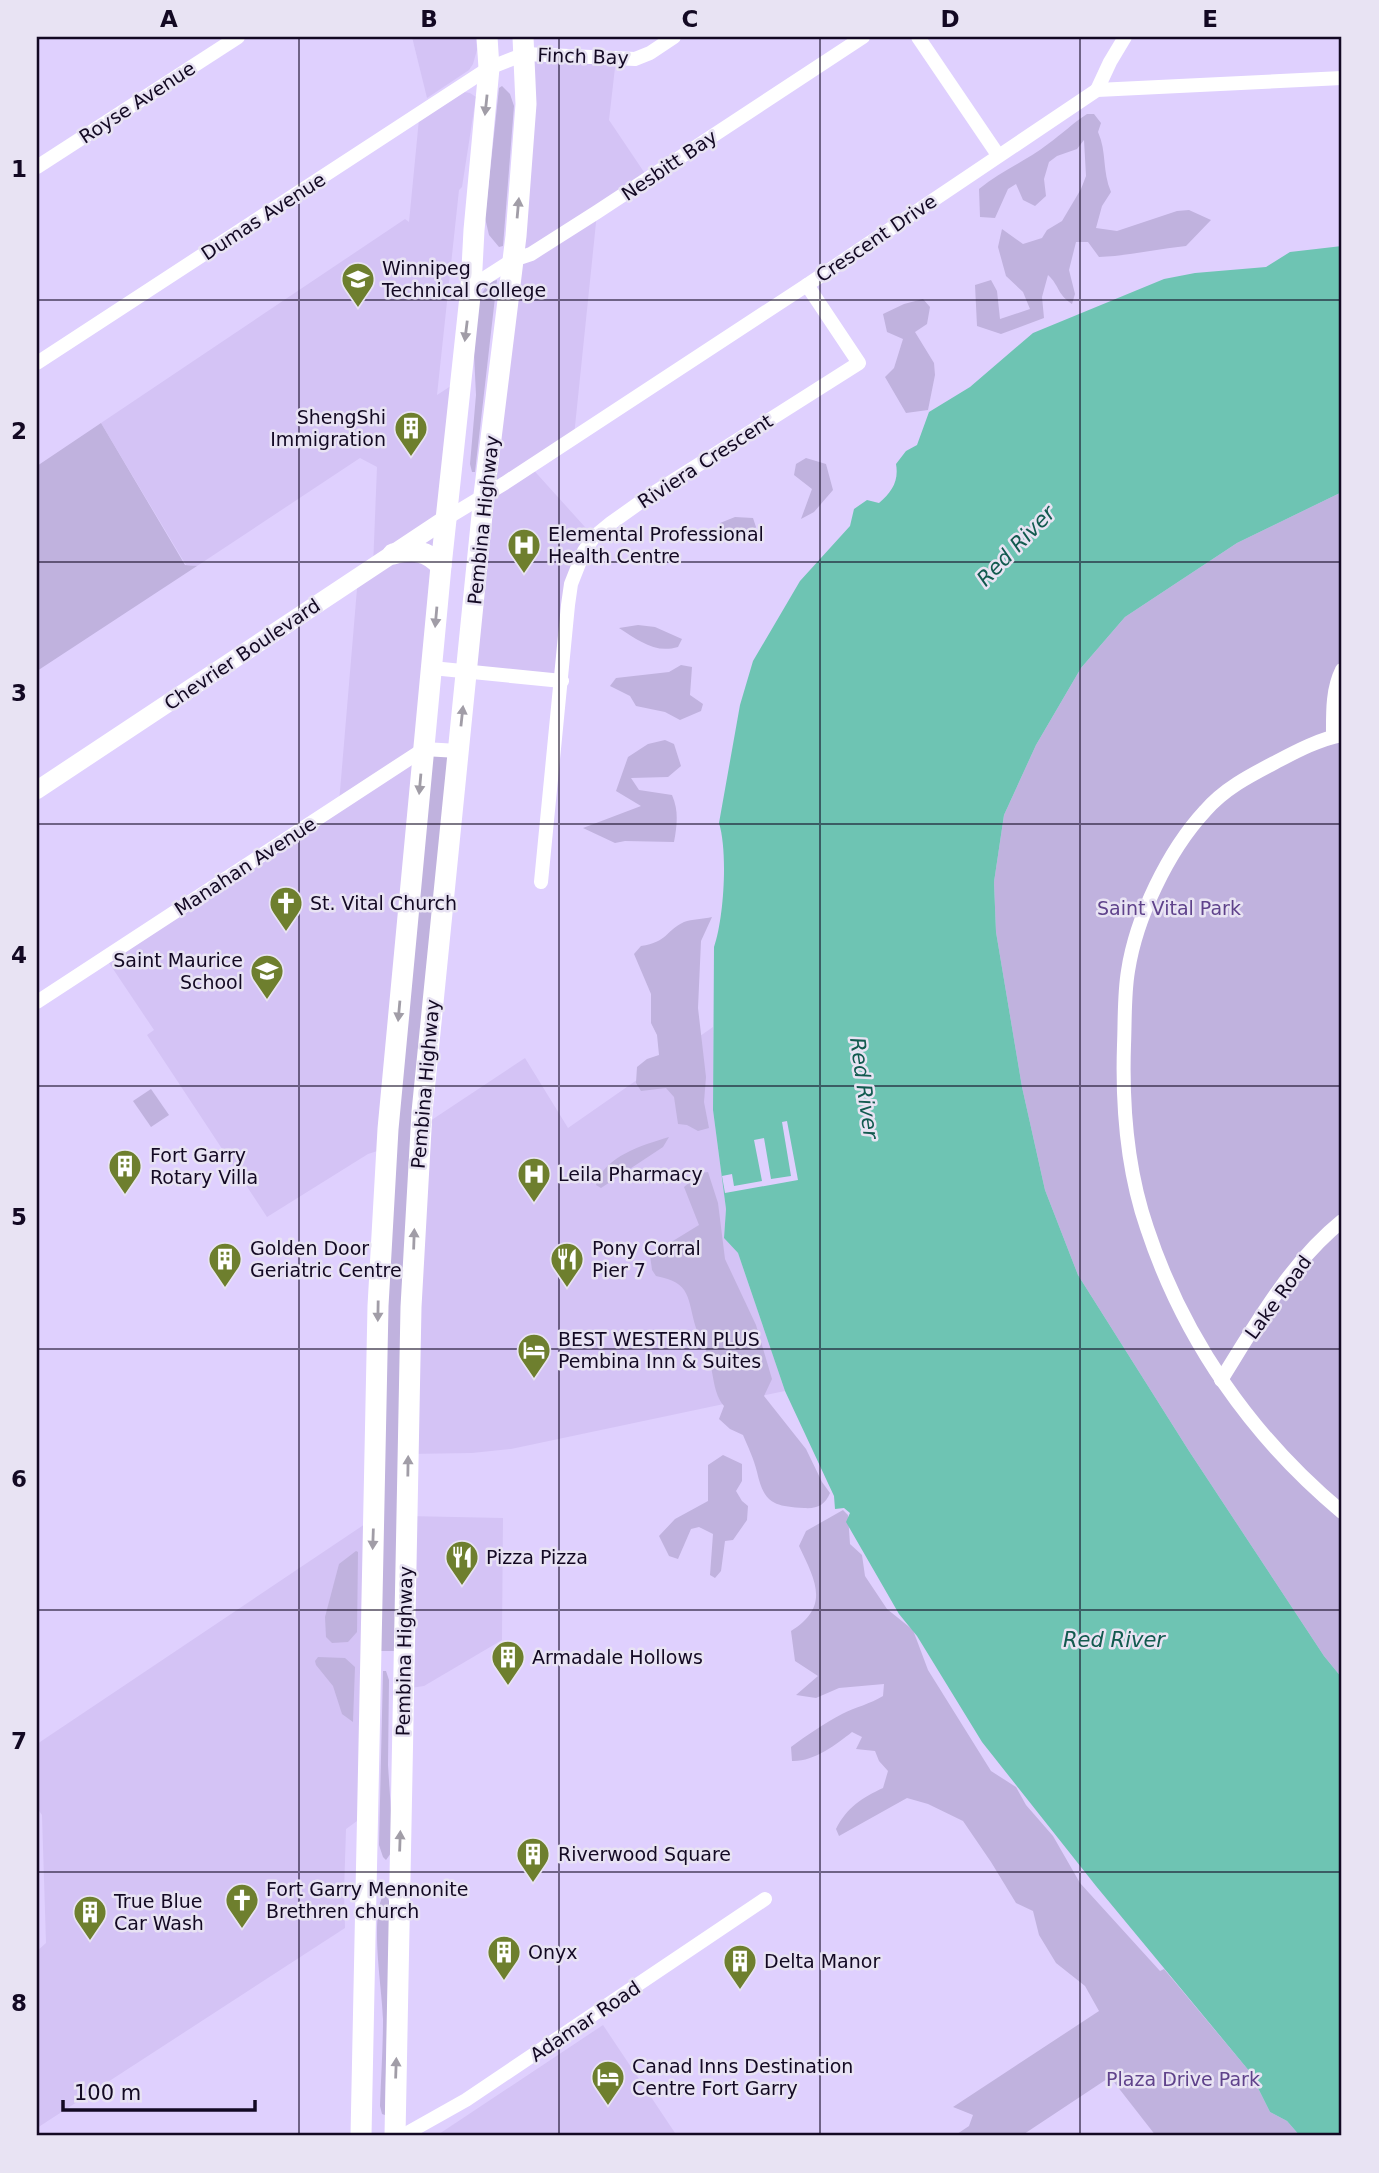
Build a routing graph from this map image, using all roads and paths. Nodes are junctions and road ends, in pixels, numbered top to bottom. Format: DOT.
graph roads {
  1 [pos="238,37"];
  2 [pos="486,37"];
  3 [pos="674,37"];
  4 [pos="863,37"];
  5 [pos="918,37"];
  6 [pos="1125,37"];
  7 [pos="524,45"];
  8 [pos="489,68"];
  9 [pos="1342,78"];
  10 [pos="1097,90"];
  11 [pos="998,155"];
  12 [pos="37,167"];
  13 [pos="513,260"];
  14 [pos="807,285"];
  15 [pos="471,287"];
  16 [pos="37,363"];
  17 [pos="485,495"];
  18 [pos="447,517"];
  19 [pos="393,554"];
  20 [pos="441,566"];
  21 [pos="432,668"];
  22 [pos="1342,670"];
  23 [pos="467,672"];
  24 [pos="562,681"];
  25 [pos="1338,736"];
  26 [pos="424,749"];
  27 [pos="458,751"];
  28 [pos="37,790"];
  29 [pos="541,882"];
  30 [pos="406,942"];
  31 [pos="439,945"];
  32 [pos="37,1002"];
  33 [pos="1342,1221"];
  34 [pos="1221,1380"];
  35 [pos="1342,1512"];
  36 [pos="765,1899"];
  37 [pos="361,2136"];
  38 [pos="395,2136"];
  39 [pos="401,2136"];
  1 -- 12 [label="street, Royse Avenue"];
  2 -- 8 [label="main road, Pembina Highway"];
  3 -- 7 [label="street, Finch Bay"];
  4 -- 13 [label="street, Nesbitt Bay"];
  5 -- 11 [label="street"];
  6 -- 10 [label="street"];
  7 -- 8 [label="street, Finch Bay"];
  13 -- 7 [label="main road, Pembina Highway, one-way"];
  8 -- 15 [label="main road, Pembina Highway, one-way"];
  8 -- 16 [label="street, Dumas Avenue"];
  9 -- 10 [label="street"];
  10 -- 11 [label="street, Crescent Drive"];
  11 -- 14 [label="street, Crescent Drive"];
  13 -- 15 [label="street, Nesbitt Bay"];
  13 -- 17 [label="main road, Pembina Highway"];
  14 -- 17 [label="street, Crescent Drive"];
  14 -- 24 [label="street, Riviera Crescent"];
  15 -- 18 [label="main road, Pembina Highway, one-way"];
  17 -- 18 [label="street, Crescent Drive"];
  17 -- 23 [label="main road, Pembina Highway"];
  18 -- 19 [label="street, Chevrier Boulevard"];
  18 -- 20 [label="main road, Pembina Highway"];
  19 -- 20 [label="main road"];
  19 -- 28 [label="street, Chevrier Boulevard"];
  20 -- 21 [label="main road, Pembina Highway, one-way"];
  21 -- 23 [label="street"];
  21 -- 26 [label="main road, Pembina Highway"];
  22 -- 25 [label="street"];
  23 -- 24 [label="street"];
  27 -- 23 [label="main road, Pembina Highway, one-way"];
  24 -- 29 [label="street, Riviera Crescent"];
  25 -- 34 [label="street"];
  26 -- 27 [label="street"];
  26 -- 30 [label="main road, Pembina Highway, one-way"];
  26 -- 32 [label="street, Manahan Avenue"];
  27 -- 31 [label="main road, Pembina Highway"];
  30 -- 31 [label="main road"];
  30 -- 37 [label="main road, Pembina Highway, one-way"];
  38 -- 31 [label="main road, Pembina Highway, one-way"];
  33 -- 34 [label="street, Lake Road"];
  34 -- 35 [label="street"];
  36 -- 39 [label="street, Adamar Road"];
}
